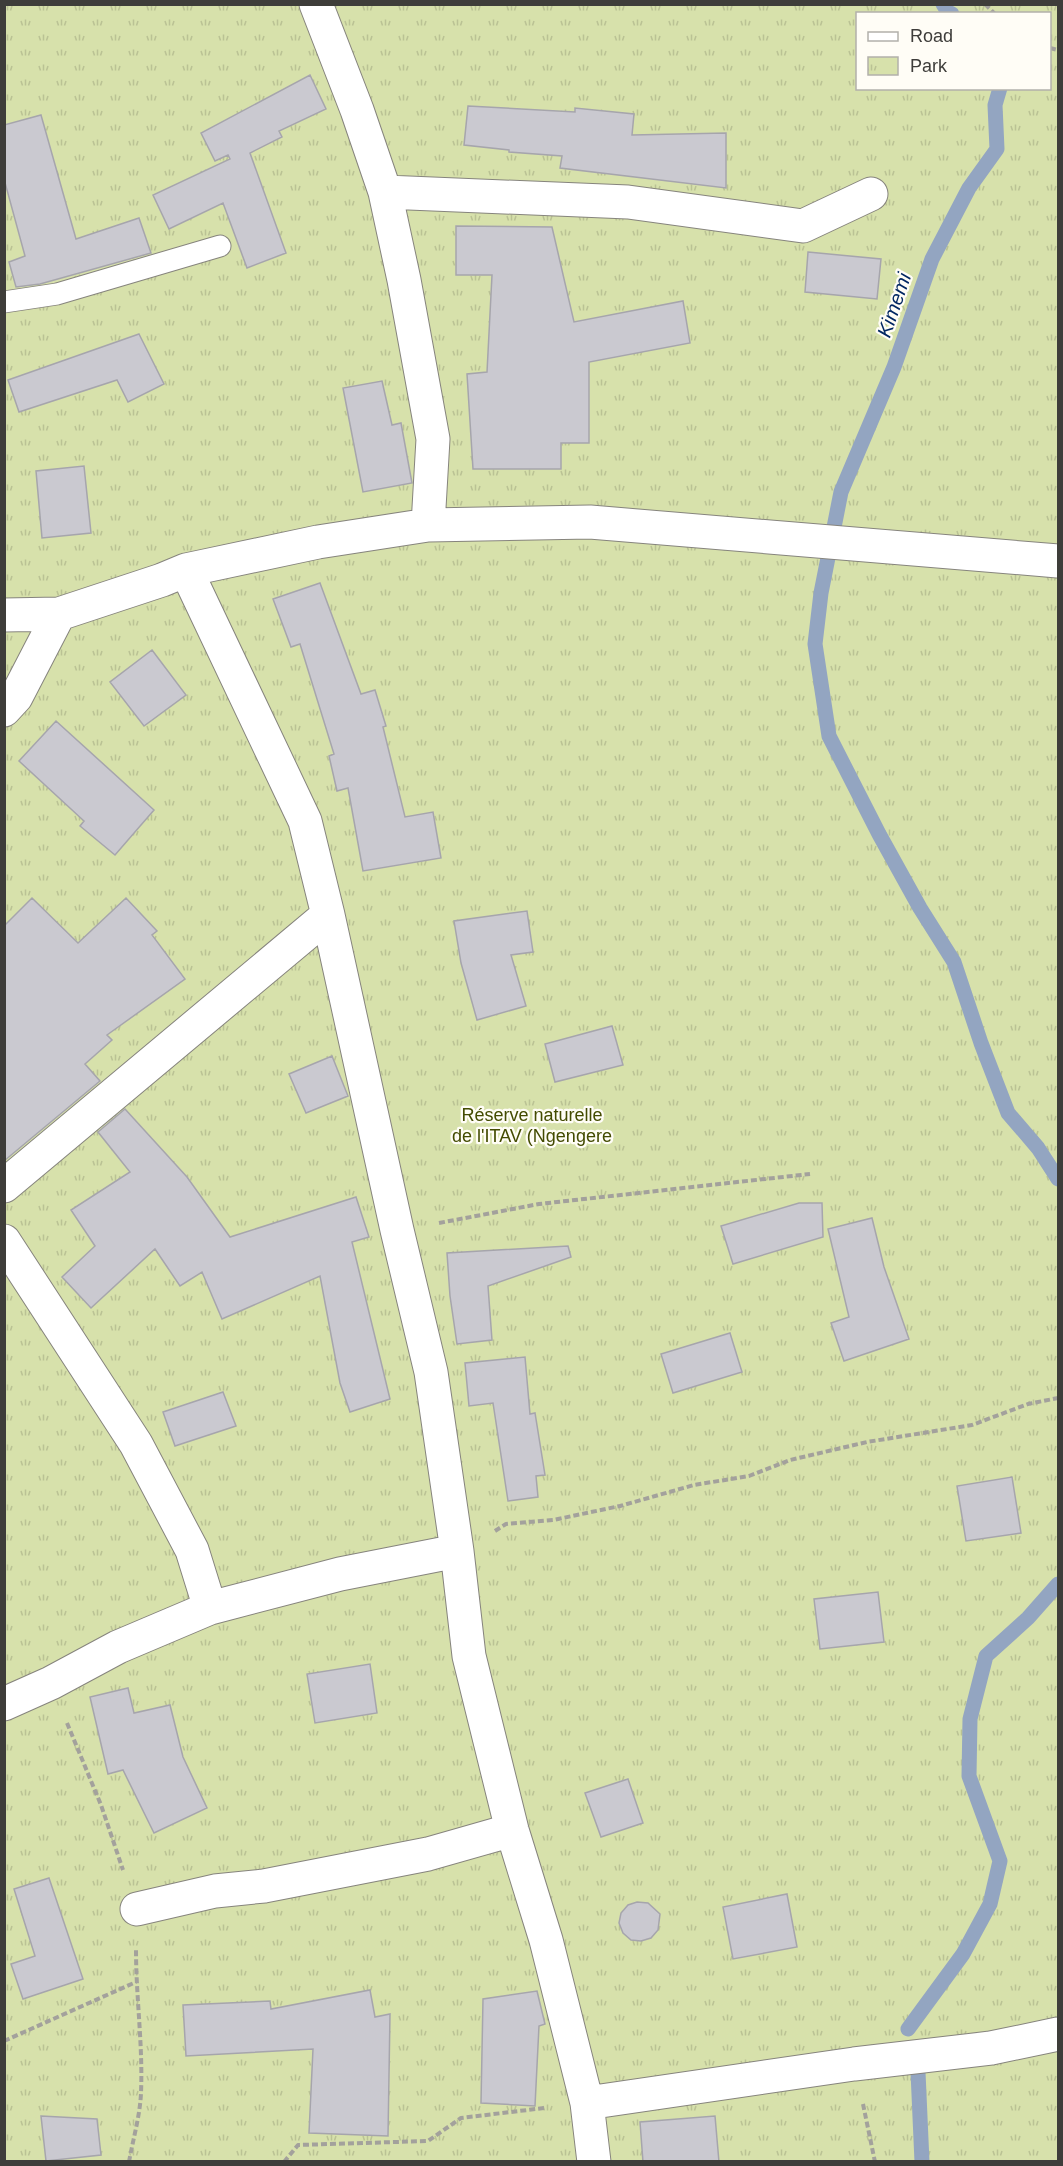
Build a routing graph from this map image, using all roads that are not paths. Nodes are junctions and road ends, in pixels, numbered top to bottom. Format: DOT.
graph roads {
  1 [pos="316,4"];
  2 [pos="385,192"];
  3 [pos="871,194"];
  4 [pos="220,246"];
  5 [pos="4,303"];
  6 [pos="428,525"];
  7 [pos="1059,561"];
  8 [pos="186,570"];
  9 [pos="59,614"];
  10 [pos="4,615"];
  11 [pos="4,710"];
  12 [pos="328,915"];
  13 [pos="4,1186"];
  14 [pos="4,1241"];
  15 [pos="457,1551"];
  16 [pos="210,1608"];
  17 [pos="4,1704"];
  18 [pos="512,1830"];
  19 [pos="137,1909"];
  20 [pos="1059,2034"];
  21 [pos="587,2103"];
  22 [pos="594,2162"];
  1 -- 2 [label="street"];
  2 -- 3 [label="street"];
  2 -- 6 [label="street"];
  4 -- 5 [label="lane"];
  6 -- 7 [label="street"];
  6 -- 8 [label="street"];
  8 -- 9 [label="street"];
  8 -- 12 [label="street"];
  9 -- 10 [label="street"];
  9 -- 11 [label="street"];
  12 -- 13 [label="street"];
  12 -- 15 [label="street"];
  14 -- 16 [label="street"];
  15 -- 16 [label="street"];
  15 -- 18 [label="street"];
  16 -- 17 [label="street"];
  18 -- 19 [label="street"];
  18 -- 21 [label="street"];
  20 -- 21 [label="street"];
  21 -- 22 [label="street"];
}
